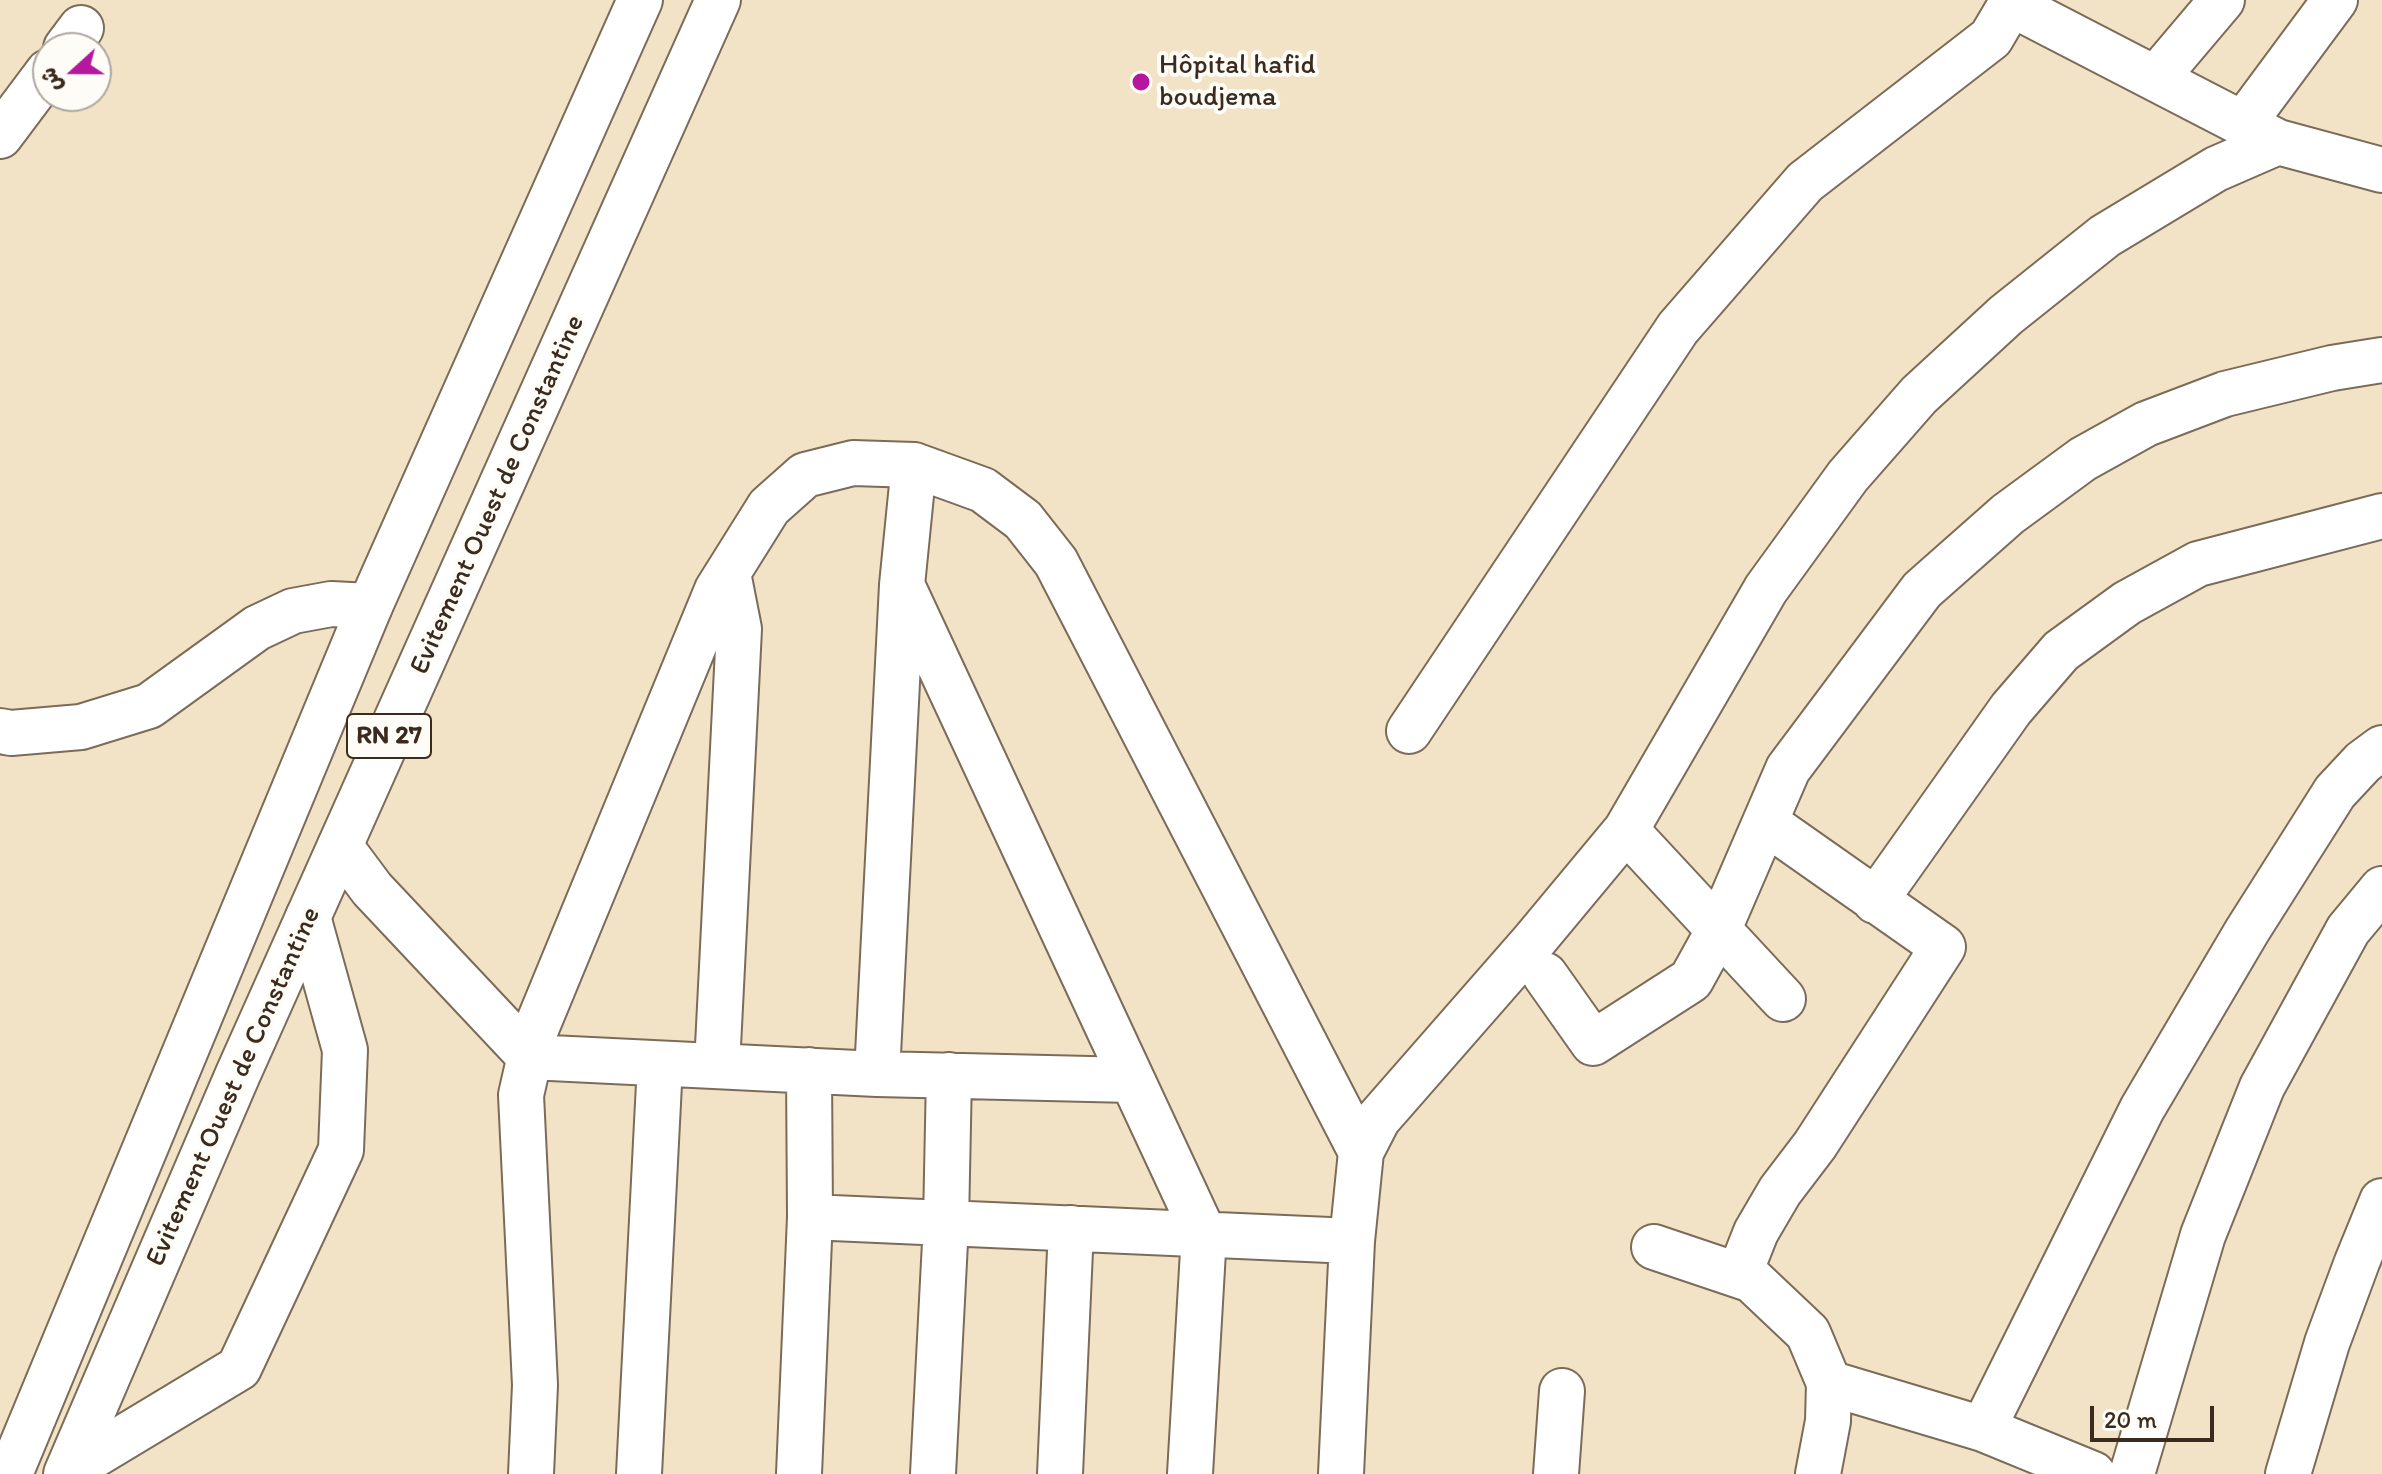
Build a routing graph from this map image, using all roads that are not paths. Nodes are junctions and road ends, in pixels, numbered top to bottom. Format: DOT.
graph roads {
  1 [pos="640,0"];
  2 [pos="718,0"];
  3 [pos="2222,0"];
  4 [pos="2335,0"];
  5 [pos="2010,2"];
  6 [pos="2156,78"];
  7 [pos="32,93"];
  8 [pos="2260,133"];
  9 [pos="0,136"];
  10 [pos="2382,170"];
  11 [pos="2382,360"];
  12 [pos="914,465"];
  13 [pos="2382,516"];
  14 [pos="728,573"];
  15 [pos="902,585"];
  16 [pos="370,606"];
  17 [pos="0,731"];
  18 [pos="1409,731"];
  19 [pos="2382,748"];
  20 [pos="1765,822"];
  21 [pos="1626,830"];
  22 [pos="340,846"];
  23 [pos="2382,889"];
  24 [pos="1875,901"];
  25 [pos="308,917"];
  26 [pos="1718,931"];
  27 [pos="1545,975"];
  28 [pos="1783,999"];
  29 [pos="530,1057"];
  30 [pos="660,1064"];
  31 [pos="717,1066"];
  32 [pos="809,1070"];
  33 [pos="877,1074"];
  34 [pos="949,1075"];
  35 [pos="1132,1080"];
  36 [pos="1361,1152"];
  37 [pos="2382,1201"];
  38 [pos="810,1217"];
  39 [pos="946,1223"];
  40 [pos="1071,1228"];
  41 [pos="1204,1234"];
  42 [pos="1352,1241"];
  43 [pos="1654,1247"];
  44 [pos="1739,1275"];
  45 [pos="1829,1383"];
  46 [pos="1562,1391"];
  47 [pos="1983,1429"];
  48 [pos="67,1473"];
  49 [pos="1349,1473"];
  50 [pos="10,1474"];
  51 [pos="531,1474"];
  52 [pos="639,1474"];
  53 [pos="799,1474"];
  54 [pos="933,1474"];
  55 [pos="1060,1474"];
  56 [pos="1190,1474"];
  57 [pos="1556,1474"];
  58 [pos="1818,1474"];
  59 [pos="2093,1474"];
  60 [pos="2132,1474"];
  61 [pos="2288,1474"];
  1 -- 16 [label="main road, Evitement Ouest de Constantine / RN 27"];
  2 -- 22 [label="main road, Evitement Ouest de Constantine / RN 27"];
  3 -- 6 [label="main road"];
  4 -- 8 [label="main road"];
  5 -- 6 [label="main road"];
  5 -- 18 [label="main road"];
  6 -- 8 [label="main road"];
  7 -- 9 [label="main road"];
  8 -- 10 [label="main road"];
  8 -- 21 [label="main road"];
  11 -- 20 [label="main road"];
  12 -- 14 [label="main road"];
  12 -- 15 [label="main road"];
  12 -- 36 [label="main road"];
  13 -- 24 [label="main road"];
  14 -- 29 [label="main road"];
  14 -- 31 [label="main road"];
  15 -- 33 [label="main road"];
  15 -- 35 [label="main road"];
  16 -- 17 [label="main road"];
  16 -- 50 [label="main road, Evitement Ouest de Constantine / RN 27"];
  19 -- 47 [label="main road"];
  20 -- 24 [label="main road"];
  20 -- 26 [label="main road"];
  21 -- 26 [label="main road"];
  21 -- 36 [label="main road"];
  22 -- 25 [label="main road, Evitement Ouest de Constantine / RN 27"];
  22 -- 29 [label="main road"];
  23 -- 60 [label="main road"];
  24 -- 44 [label="main road"];
  25 -- 48 [label="main road, Evitement Ouest de Constantine / RN 27"];
  25 -- 48 [label="main road"];
  26 -- 27 [label="main road"];
  26 -- 28 [label="main road"];
  29 -- 30 [label="main road"];
  29 -- 51 [label="main road"];
  30 -- 31 [label="main road"];
  30 -- 52 [label="main road"];
  31 -- 32 [label="main road"];
  32 -- 33 [label="main road"];
  32 -- 38 [label="main road"];
  33 -- 34 [label="main road"];
  34 -- 35 [label="main road"];
  34 -- 39 [label="main road"];
  35 -- 41 [label="main road"];
  36 -- 42 [label="main road"];
  37 -- 61 [label="main road"];
  38 -- 39 [label="main road"];
  38 -- 53 [label="main road"];
  39 -- 40 [label="main road"];
  39 -- 54 [label="main road"];
  40 -- 41 [label="main road"];
  40 -- 55 [label="main road"];
  41 -- 42 [label="main road"];
  41 -- 56 [label="main road"];
  42 -- 49 [label="main road"];
  43 -- 44 [label="main road"];
  44 -- 45 [label="main road"];
  45 -- 47 [label="main road"];
  45 -- 58 [label="main road"];
  46 -- 57 [label="main road"];
  47 -- 59 [label="main road"];
}
